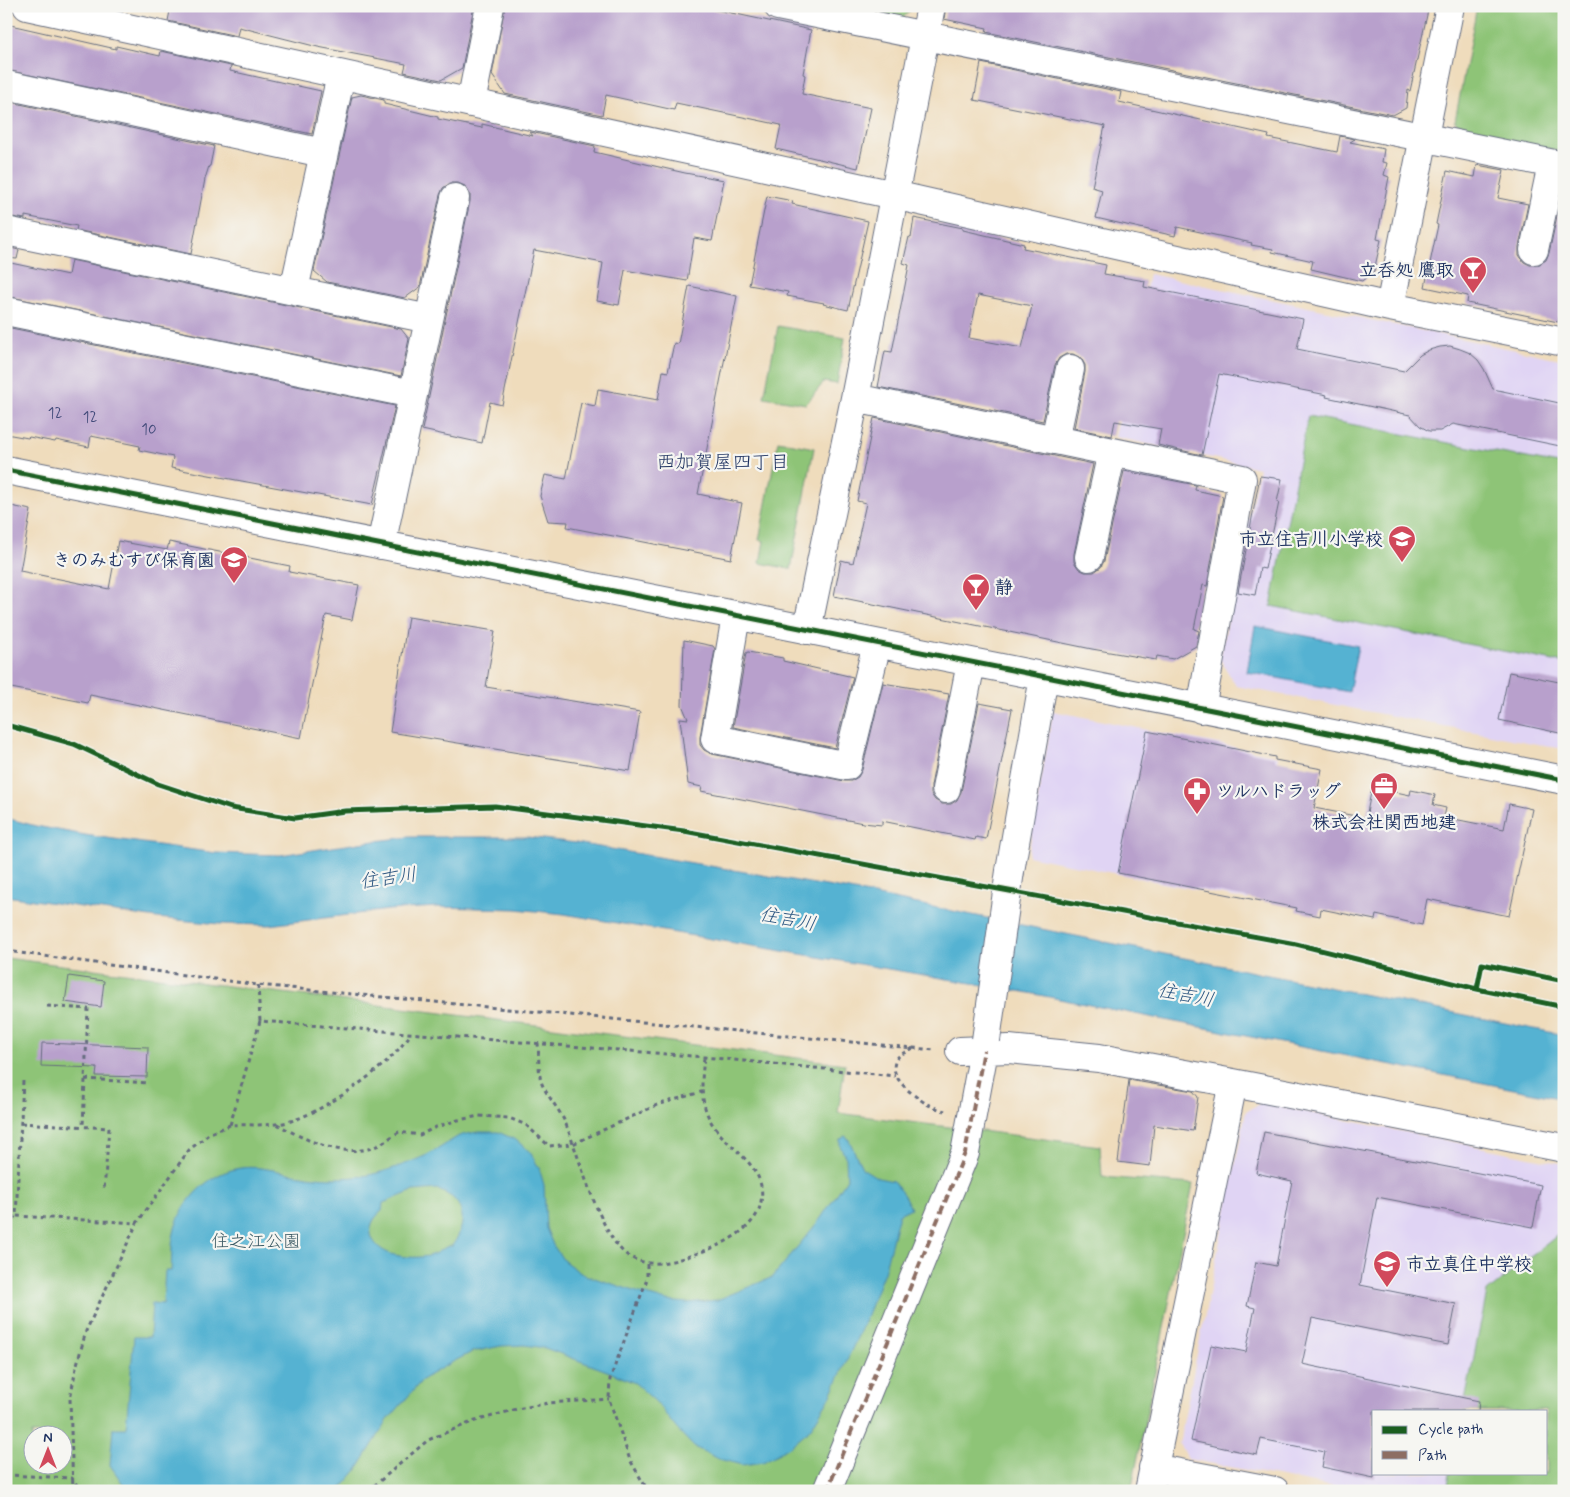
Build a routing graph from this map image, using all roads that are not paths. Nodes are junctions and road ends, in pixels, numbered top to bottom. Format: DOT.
graph roads {
  1 [pos="26,6"];
  2 [pos="490,6"];
  3 [pos="778,6"];
  4 [pos="931,6"];
  5 [pos="1450,6"];
  6 [pos="925,36"];
  7 [pos="341,75"];
  8 [pos="6,85"];
  9 [pos="471,103"];
  10 [pos="1424,137"];
  11 [pos="323,153"];
  12 [pos="1558,165"];
  13 [pos="894,195"];
  14 [pos="455,198"];
  15 [pos="6,231"];
  16 [pos="1534,250"];
  17 [pos="294,290"];
  18 [pos="1390,307"];
  19 [pos="6,311"];
  20 [pos="429,319"];
  21 [pos="1564,342"];
  22 [pos="1070,369"];
  23 [pos="413,394"];
  24 [pos="855,398"];
  25 [pos="1055,440"];
  26 [pos="1112,452"];
  27 [pos="6,470"];
  28 [pos="382,545"];
  29 [pos="1089,557"];
  30 [pos="736,616"];
  31 [pos="807,630"];
  32 [pos="877,644"];
  33 [pos="971,663"];
  34 [pos="1044,677"];
  35 [pos="1201,709"];
  36 [pos="1564,780"];
  37 [pos="946,789"];
  38 [pos="977,1047"];
  39 [pos="1233,1083"];
  40 [pos="1564,1148"];
  41 [pos="1151,1479"];
  42 [pos="827,1491"];
  43 [pos="1275,1491"];
  1 -- 7 [label="street"];
  2 -- 9 [label="street"];
  3 -- 6 [label="street"];
  4 -- 6 [label="street"];
  5 -- 10 [label="street"];
  6 -- 10 [label="street"];
  6 -- 13 [label="street"];
  7 -- 9 [label="street"];
  7 -- 11 [label="street"];
  8 -- 11 [label="street"];
  9 -- 13 [label="street"];
  10 -- 12 [label="street"];
  10 -- 18 [label="street"];
  11 -- 17 [label="street"];
  12 -- 16 [label="street"];
  13 -- 18 [label="street"];
  13 -- 24 [label="street"];
  14 -- 20 [label="street"];
  15 -- 17 [label="street"];
  17 -- 20 [label="street"];
  18 -- 21 [label="street"];
  19 -- 23 [label="street"];
  20 -- 23 [label="street"];
  22 -- 25 [label="street"];
  23 -- 28 [label="street"];
  24 -- 25 [label="street"];
  24 -- 31 [label="street"];
  25 -- 26 [label="street"];
  26 -- 29 [label="street"];
  26 -- 35 [label="street"];
  27 -- 28 [label="street"];
  28 -- 30 [label="street"];
  30 -- 31 [label="street"];
  30 -- 32 [label="street"];
  31 -- 32 [label="street"];
  32 -- 33 [label="street"];
  33 -- 34 [label="street"];
  33 -- 37 [label="street"];
  34 -- 35 [label="street"];
  34 -- 38 [label="street, bridge"];
  35 -- 36 [label="street"];
  38 -- 39 [label="street"];
  38 -- 42 [label="street"];
  39 -- 40 [label="street"];
  39 -- 41 [label="street"];
  41 -- 43 [label="street"];
}
